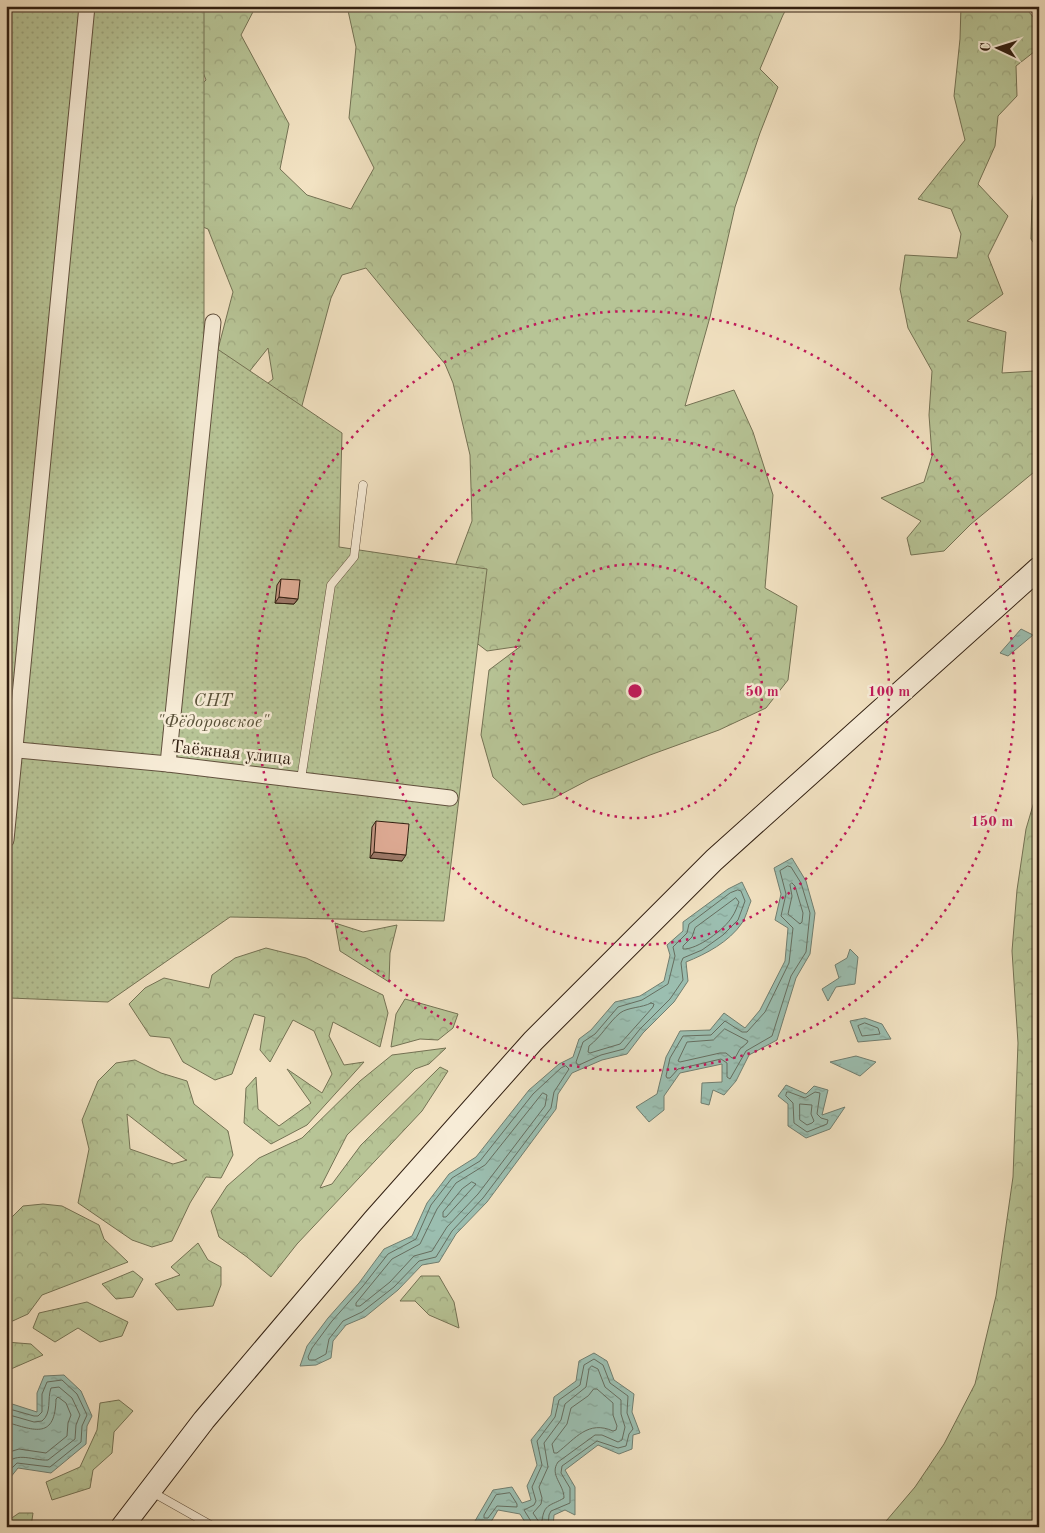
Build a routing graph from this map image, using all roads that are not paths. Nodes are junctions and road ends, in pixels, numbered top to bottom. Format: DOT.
graph roads {
  1 [pos="87,6"];
  2 [pos="213,322"];
  3 [pos="363,486"];
  4 [pos="1039,568"];
  5 [pos="11,750"];
  6 [pos="168,764"];
  7 [pos="301,779"];
  8 [pos="450,798"];
  9 [pos="6,840"];
  10 [pos="150,1491"];
  11 [pos="122,1527"];
  12 [pos="214,1527"];
  1 -- 5 [label="street"];
  2 -- 6 [label="street"];
  3 -- 7 [label="lane"];
  4 -- 10 [label="main road"];
  5 -- 6 [label="street, Таёжная улица"];
  5 -- 9 [label="street"];
  6 -- 7 [label="street, Таёжная улица"];
  7 -- 8 [label="street, Таёжная улица"];
  10 -- 11 [label="main road"];
  10 -- 12 [label="lane"];
}
